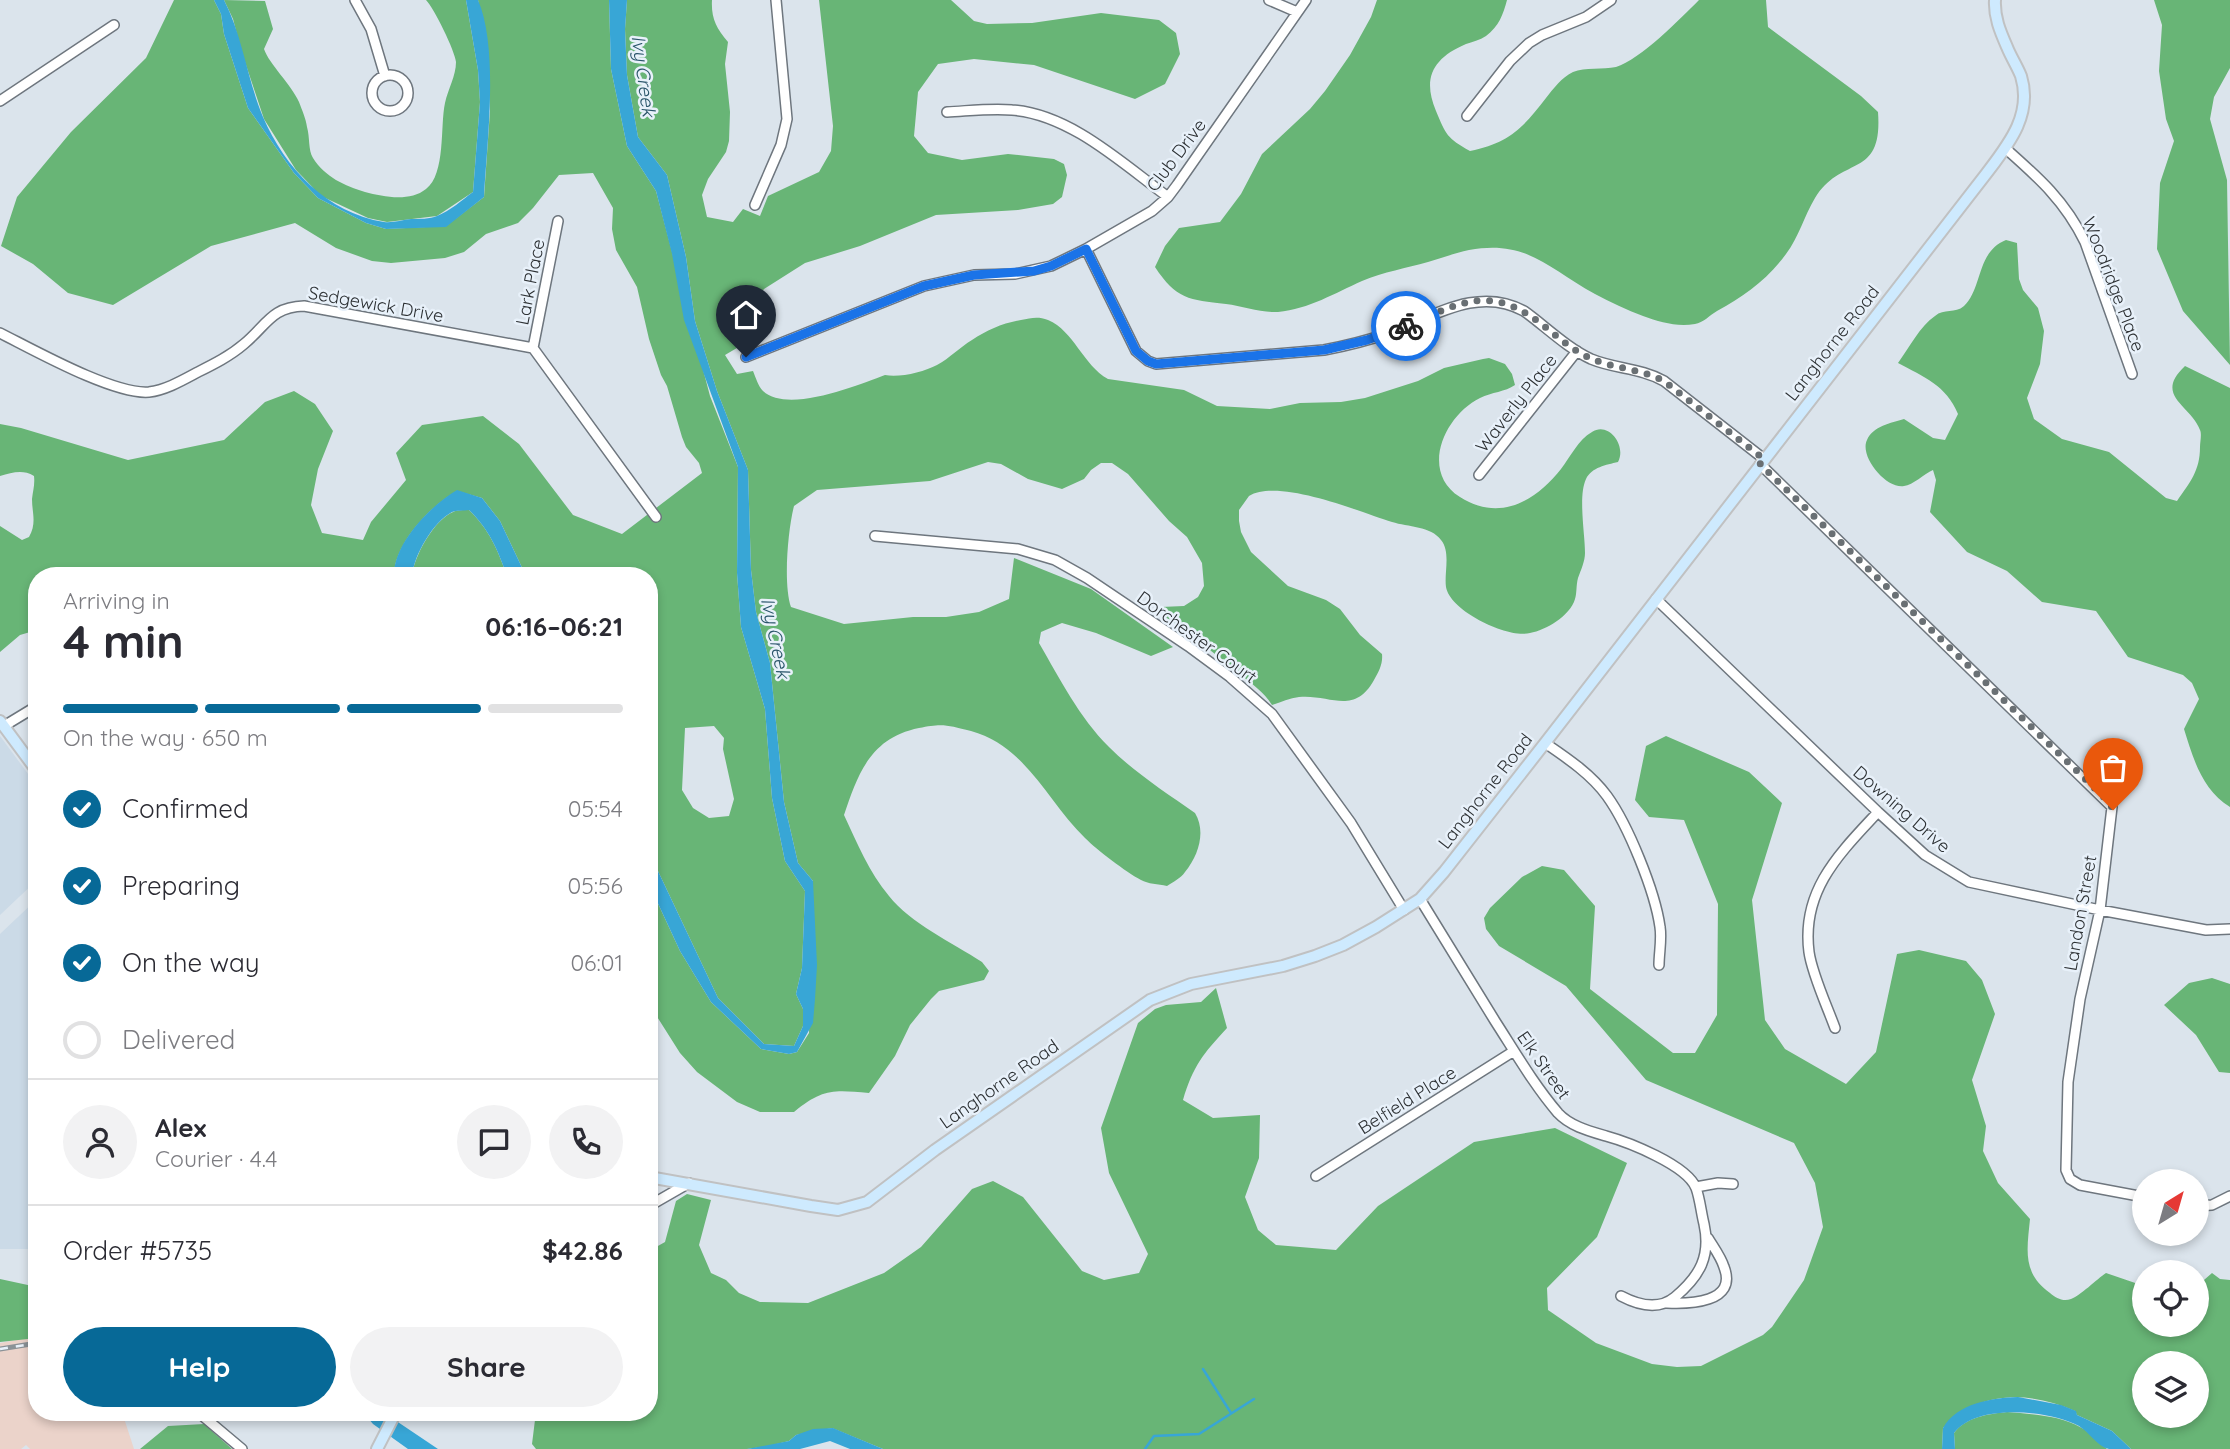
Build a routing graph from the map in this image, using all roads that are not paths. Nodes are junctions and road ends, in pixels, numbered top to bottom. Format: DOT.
graph roads {
  1 [pos="355,0"];
  2 [pos="776,0"];
  3 [pos="1269,0"];
  4 [pos="1306,0"];
  5 [pos="1611,0"];
  6 [pos="1995,0"];
  7 [pos="1297,12"];
  8 [pos="114,25"];
  9 [pos="385,76"];
  10 [pos="0,100"];
  11 [pos="947,112"];
  12 [pos="1468,116"];
  13 [pos="2005,148"];
  14 [pos="1168,197"];
  15 [pos="755,205"];
  16 [pos="558,221"];
  17 [pos="1086,249"];
  18 [pos="0,333"];
  19 [pos="533,348"];
  20 [pos="1577,351"];
  21 [pos="746,357"];
  22 [pos="2132,374"];
  23 [pos="1762,462"];
  24 [pos="1479,475"];
  25 [pos="656,517"];
  26 [pos="875,536"];
  27 [pos="1656,599"];
  28 [pos="28,710"];
  29 [pos="2,723"];
  30 [pos="1545,743"];
  31 [pos="28,759"];
  32 [pos="1878,812"];
  33 [pos="1420,899"];
  34 [pos="1405,910"];
  35 [pos="2100,910"];
  36 [pos="2230,929"];
  37 [pos="1659,965"];
  38 [pos="1835,1028"];
  39 [pos="1514,1052"];
  40 [pos="1316,1176"];
  41 [pos="658,1178"];
  42 [pos="690,1183"];
  43 [pos="1733,1184"];
  44 [pos="1696,1187"];
  45 [pos="2132,1195"];
  46 [pos="2230,1196"];
  47 [pos="658,1201"];
  48 [pos="2209,1205"];
  49 [pos="1708,1237"];
  50 [pos="1621,1296"];
  51 [pos="1667,1303"];
  52 [pos="209,1421"];
  53 [pos="392,1421"];
  54 [pos="379,1446"];
  55 [pos="242,1449"];
  1 -- 9 [label="street"];
  2 -- 15 [label="street"];
  3 -- 7 [label="street"];
  4 -- 7 [label="street, Club Drive"];
  5 -- 12 [label="street"];
  6 -- 13 [label="main road, Langhorne Road"];
  7 -- 14 [label="street, Club Drive"];
  8 -- 10 [label="street"];
  9 -- 9 [label="street"];
  11 -- 14 [label="street"];
  13 -- 22 [label="street, Woodridge Place"];
  13 -- 23 [label="main road, Langhorne Road"];
  14 -- 17 [label="street, Club Drive"];
  16 -- 19 [label="street, Lark Place"];
  17 -- 20 [label="street, Landon Street"];
  17 -- 21 [label="street, Club Drive"];
  18 -- 19 [label="street, Sedgewick Drive"];
  19 -- 25 [label="street"];
  20 -- 23 [label="street, Landon Street"];
  20 -- 24 [label="street, Waverly Place"];
  23 -- 27 [label="main road, Langhorne Road"];
  23 -- 35 [label="street, Landon Street"];
  26 -- 34 [label="street, Dorchester Court"];
  27 -- 30 [label="main road, Langhorne Road"];
  27 -- 32 [label="street, Downing Drive"];
  28 -- 29 [label="street"];
  29 -- 31 [label="main road"];
  30 -- 33 [label="main road, Langhorne Road"];
  30 -- 37 [label="street"];
  32 -- 35 [label="street, Downing Drive"];
  32 -- 38 [label="street"];
  33 -- 34 [label="main road, Langhorne Road"];
  33 -- 39 [label="street, Elk Street"];
  34 -- 42 [label="main road, Langhorne Road"];
  35 -- 36 [label="street, Downing Drive"];
  35 -- 45 [label="street, Landon Street"];
  39 -- 40 [label="street, Belfield Place"];
  39 -- 44 [label="street, Elk Street"];
  41 -- 42 [label="main road, Langhorne Road"];
  42 -- 47 [label="street"];
  43 -- 44 [label="street"];
  44 -- 49 [label="street"];
  46 -- 48 [label="street"];
  49 -- 51 [label="street"];
  49 -- 51 [label="street"];
  50 -- 51 [label="street"];
  52 -- 55 [label="street"];
  53 -- 54 [label="main road"];
}
